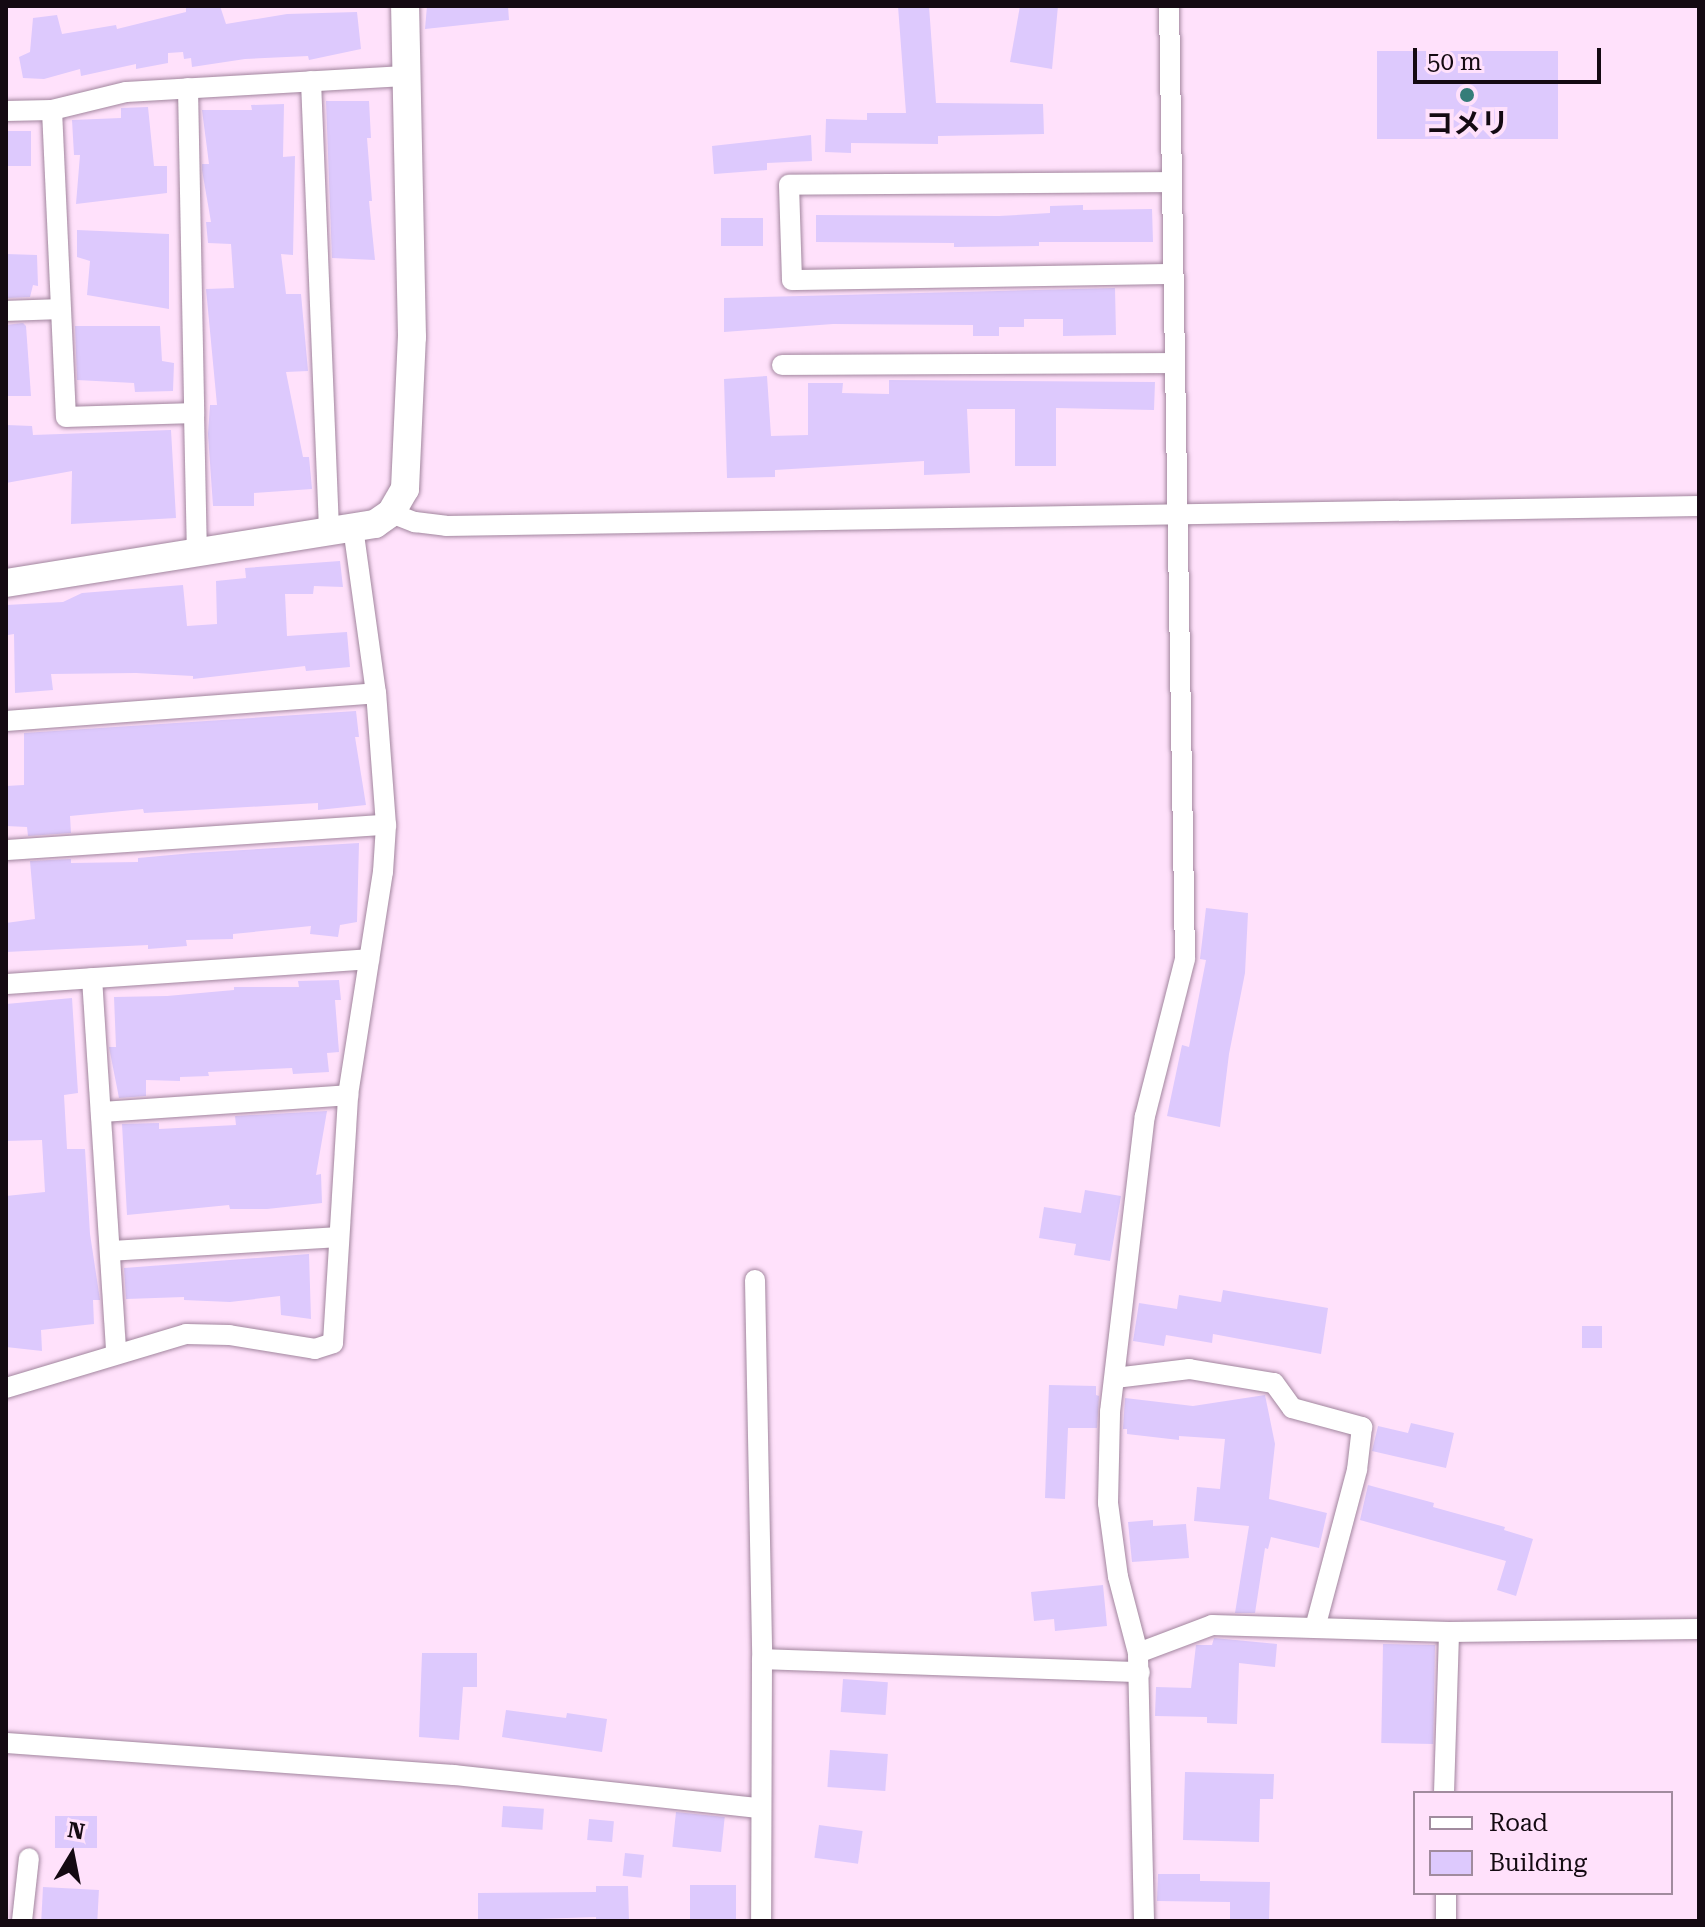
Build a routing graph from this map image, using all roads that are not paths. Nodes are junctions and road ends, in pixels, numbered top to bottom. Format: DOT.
graph roads {
  1 [pos="405,6"];
  2 [pos="1169,6"];
  3 [pos="405,76"];
  4 [pos="311,81"];
  5 [pos="188,88"];
  6 [pos="52,110"];
  7 [pos="6,111"];
  8 [pos="1172,182"];
  9 [pos="1173,274"];
  10 [pos="60,309"];
  11 [pos="6,311"];
  12 [pos="1174,363"];
  13 [pos="782,365"];
  14 [pos="194,413"];
  15 [pos="1699,506"];
  16 [pos="391,513"];
  17 [pos="1176,513"];
  18 [pos="341,528"];
  19 [pos="197,551"];
  20 [pos="6,583"];
  21 [pos="376,693"];
  22 [pos="6,721"];
  23 [pos="386,825"];
  24 [pos="6,850"];
  25 [pos="369,959"];
  26 [pos="92,978"];
  27 [pos="6,984"];
  28 [pos="348,1095"];
  29 [pos="101,1112"];
  30 [pos="338,1237"];
  31 [pos="110,1251"];
  32 [pos="755,1280"];
  33 [pos="116,1352"];
  34 [pos="1115,1378"];
  35 [pos="6,1388"];
  36 [pos="1315,1628"];
  37 [pos="1699,1629"];
  38 [pos="1449,1632"];
  39 [pos="762,1659"];
  40 [pos="1139,1663"];
  41 [pos="6,1743"];
  42 [pos="1444,1791"];
  43 [pos="760,1808"];
  44 [pos="29,1858"];
  45 [pos="1446,1895"];
  46 [pos="22,1921"];
  47 [pos="761,1921"];
  48 [pos="1144,1921"];
  49 [pos="1446,1921"];
  1 -- 3 [label="street"];
  2 -- 8 [label="street"];
  3 -- 4 [label="street"];
  3 -- 16 [label="street"];
  4 -- 5 [label="street"];
  4 -- 18 [label="street"];
  5 -- 6 [label="street"];
  5 -- 14 [label="street"];
  6 -- 7 [label="street"];
  6 -- 10 [label="street"];
  8 -- 9 [label="street"];
  8 -- 9 [label="street"];
  9 -- 12 [label="street"];
  10 -- 11 [label="street"];
  10 -- 14 [label="street"];
  12 -- 13 [label="street"];
  12 -- 17 [label="street"];
  14 -- 19 [label="street"];
  15 -- 17 [label="street"];
  16 -- 17 [label="street"];
  16 -- 18 [label="street"];
  17 -- 34 [label="street"];
  18 -- 19 [label="street"];
  18 -- 21 [label="street"];
  19 -- 20 [label="street"];
  21 -- 22 [label="street"];
  21 -- 23 [label="street"];
  23 -- 24 [label="street"];
  23 -- 25 [label="street"];
  25 -- 26 [label="street"];
  25 -- 28 [label="street"];
  26 -- 27 [label="street"];
  26 -- 29 [label="street"];
  28 -- 29 [label="street"];
  28 -- 30 [label="street"];
  29 -- 31 [label="street"];
  30 -- 31 [label="street"];
  30 -- 33 [label="street"];
  31 -- 33 [label="street"];
  32 -- 39 [label="street"];
  33 -- 35 [label="street"];
  34 -- 36 [label="street"];
  34 -- 40 [label="street"];
  36 -- 38 [label="street"];
  36 -- 40 [label="street"];
  37 -- 38 [label="street"];
  38 -- 42 [label="street"];
  39 -- 40 [label="street"];
  39 -- 43 [label="street"];
  40 -- 48 [label="street"];
  41 -- 43 [label="street"];
  43 -- 47 [label="street"];
  44 -- 46 [label="street"];
  45 -- 49 [label="street"];
}
